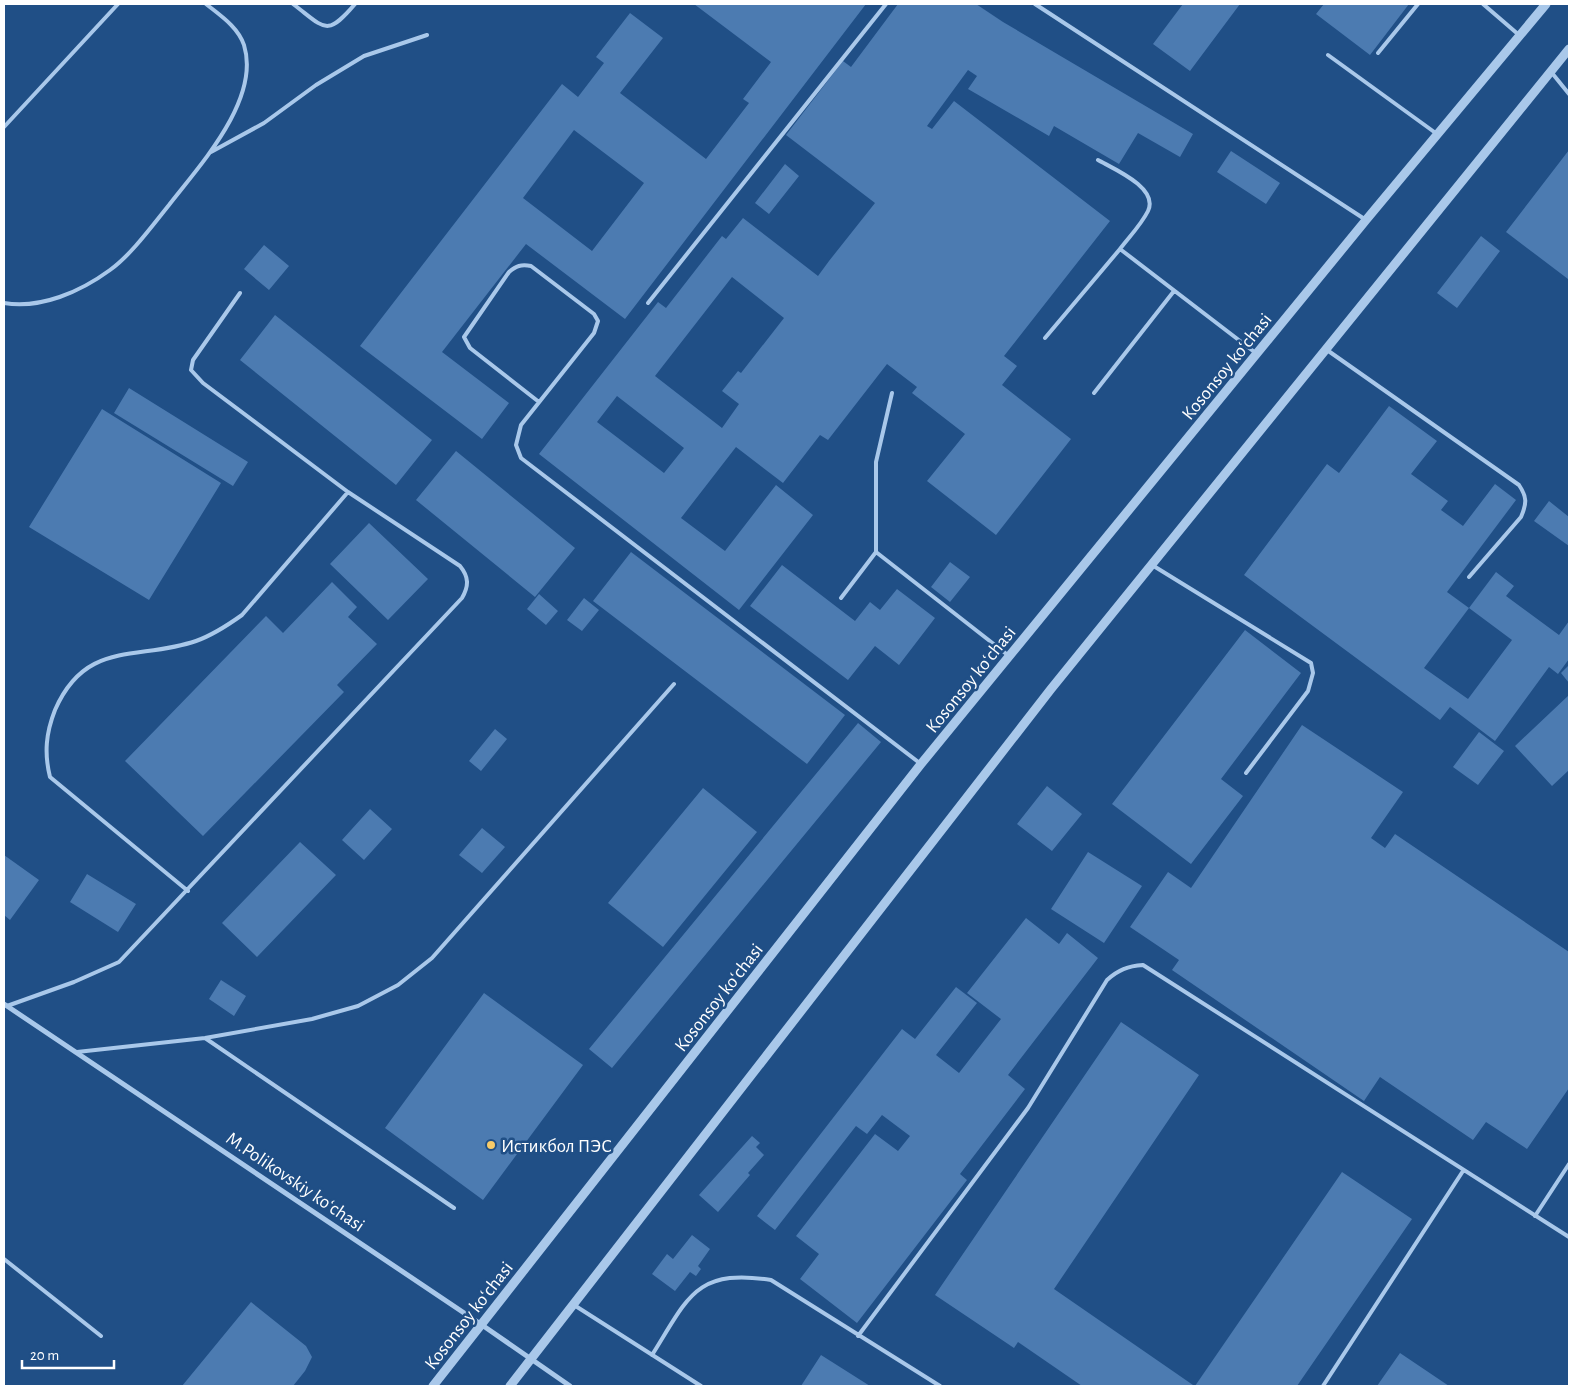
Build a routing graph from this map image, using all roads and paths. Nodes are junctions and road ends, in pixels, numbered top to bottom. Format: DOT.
graph roads {
  1 [pos="118,4"];
  2 [pos="206,4"];
  3 [pos="293,4"];
  4 [pos="355,4"];
  5 [pos="886,4"];
  6 [pos="1035,4"];
  7 [pos="1418,4"];
  8 [pos="1483,4"];
  9 [pos="1546,4"];
  10 [pos="427,35"];
  11 [pos="1519,35"];
  12 [pos="1569,50"];
  13 [pos="1378,53"];
  14 [pos="1328,55"];
  15 [pos="1552,73"];
  16 [pos="1569,94"];
  17 [pos="4,127"];
  18 [pos="1437,134"];
  19 [pos="210,154"];
  20 [pos="1098,160"];
  21 [pos="1366,220"];
  22 [pos="1120,249"];
  23 [pos="1174,291"];
  24 [pos="240,293"];
  25 [pos="4,303"];
  26 [pos="648,303"];
  27 [pos="1045,338"];
  28 [pos="1326,350"];
  29 [pos="1257,354"];
  30 [pos="892,393"];
  31 [pos="1094,394"];
  32 [pos="539,402"];
  33 [pos="348,492"];
  34 [pos="876,552"];
  35 [pos="1152,565"];
  36 [pos="1469,577"];
  37 [pos="841,598"];
  38 [pos="1009,656"];
  39 [pos="674,684"];
  40 [pos="921,764"];
  41 [pos="1246,773"];
  42 [pos="188,892"];
  43 [pos="5,1005"];
  44 [pos="205,1038"];
  45 [pos="76,1052"];
  46 [pos="1569,1164"];
  47 [pos="1463,1171"];
  48 [pos="454,1208"];
  49 [pos="1535,1216"];
  50 [pos="1569,1238"];
  51 [pos="4,1259"];
  52 [pos="574,1305"];
  53 [pos="482,1324"];
  54 [pos="101,1336"];
  55 [pos="858,1336"];
  56 [pos="652,1355"];
  57 [pos="531,1360"];
  58 [pos="432,1386"];
  59 [pos="510,1386"];
  60 [pos="570,1386"];
  61 [pos="701,1386"];
  62 [pos="940,1386"];
  63 [pos="1323,1386"];
  1 -- 17 [label="lane"];
  2 -- 19 [label="lane"];
  3 -- 4 [label="lane"];
  5 -- 26 [label="lane"];
  6 -- 21 [label="lane"];
  7 -- 13 [label="lane"];
  8 -- 11 [label="lane"];
  9 -- 11 [label="street, Kosonsoy koʻchasi"];
  10 -- 19 [label="lane"];
  11 -- 18 [label="street, Kosonsoy koʻchasi"];
  12 -- 15 [label="street"];
  14 -- 18 [label="lane"];
  15 -- 16 [label="lane"];
  15 -- 28 [label="street"];
  18 -- 21 [label="street, Kosonsoy koʻchasi"];
  19 -- 25 [label="lane"];
  20 -- 22 [label="lane"];
  21 -- 29 [label="street, Kosonsoy koʻchasi"];
  22 -- 23 [label="lane"];
  22 -- 27 [label="lane"];
  23 -- 29 [label="lane"];
  23 -- 31 [label="lane"];
  24 -- 33 [label="lane"];
  28 -- 35 [label="street"];
  28 -- 36 [label="lane"];
  29 -- 38 [label="street, Kosonsoy koʻchasi"];
  30 -- 34 [label="lane"];
  32 -- 32 [label="lane"];
  32 -- 40 [label="lane"];
  33 -- 42 [label="lane"];
  33 -- 42 [label="lane"];
  34 -- 37 [label="lane"];
  34 -- 38 [label="lane"];
  35 -- 41 [label="lane"];
  35 -- 52 [label="street"];
  38 -- 40 [label="street, Kosonsoy koʻchasi"];
  39 -- 44 [label="lane"];
  40 -- 53 [label="street, Kosonsoy koʻchasi"];
  42 -- 43 [label="lane"];
  43 -- 45 [label="street, M.Polikovskiy koʻchasi"];
  44 -- 45 [label="lane"];
  44 -- 48 [label="lane"];
  45 -- 53 [label="street, M.Polikovskiy koʻchasi"];
  46 -- 49 [label="lane"];
  47 -- 49 [label="lane"];
  47 -- 55 [label="lane"];
  47 -- 63 [label="lane"];
  49 -- 50 [label="lane"];
  51 -- 54 [label="lane"];
  52 -- 56 [label="lane"];
  52 -- 57 [label="street"];
  53 -- 57 [label="street, M.Polikovskiy koʻchasi"];
  53 -- 58 [label="street, Kosonsoy koʻchasi"];
  55 -- 56 [label="lane"];
  55 -- 62 [label="lane"];
  56 -- 61 [label="lane"];
  57 -- 59 [label="street"];
  57 -- 60 [label="street, M.Polikovskiy koʻchasi"];
}
